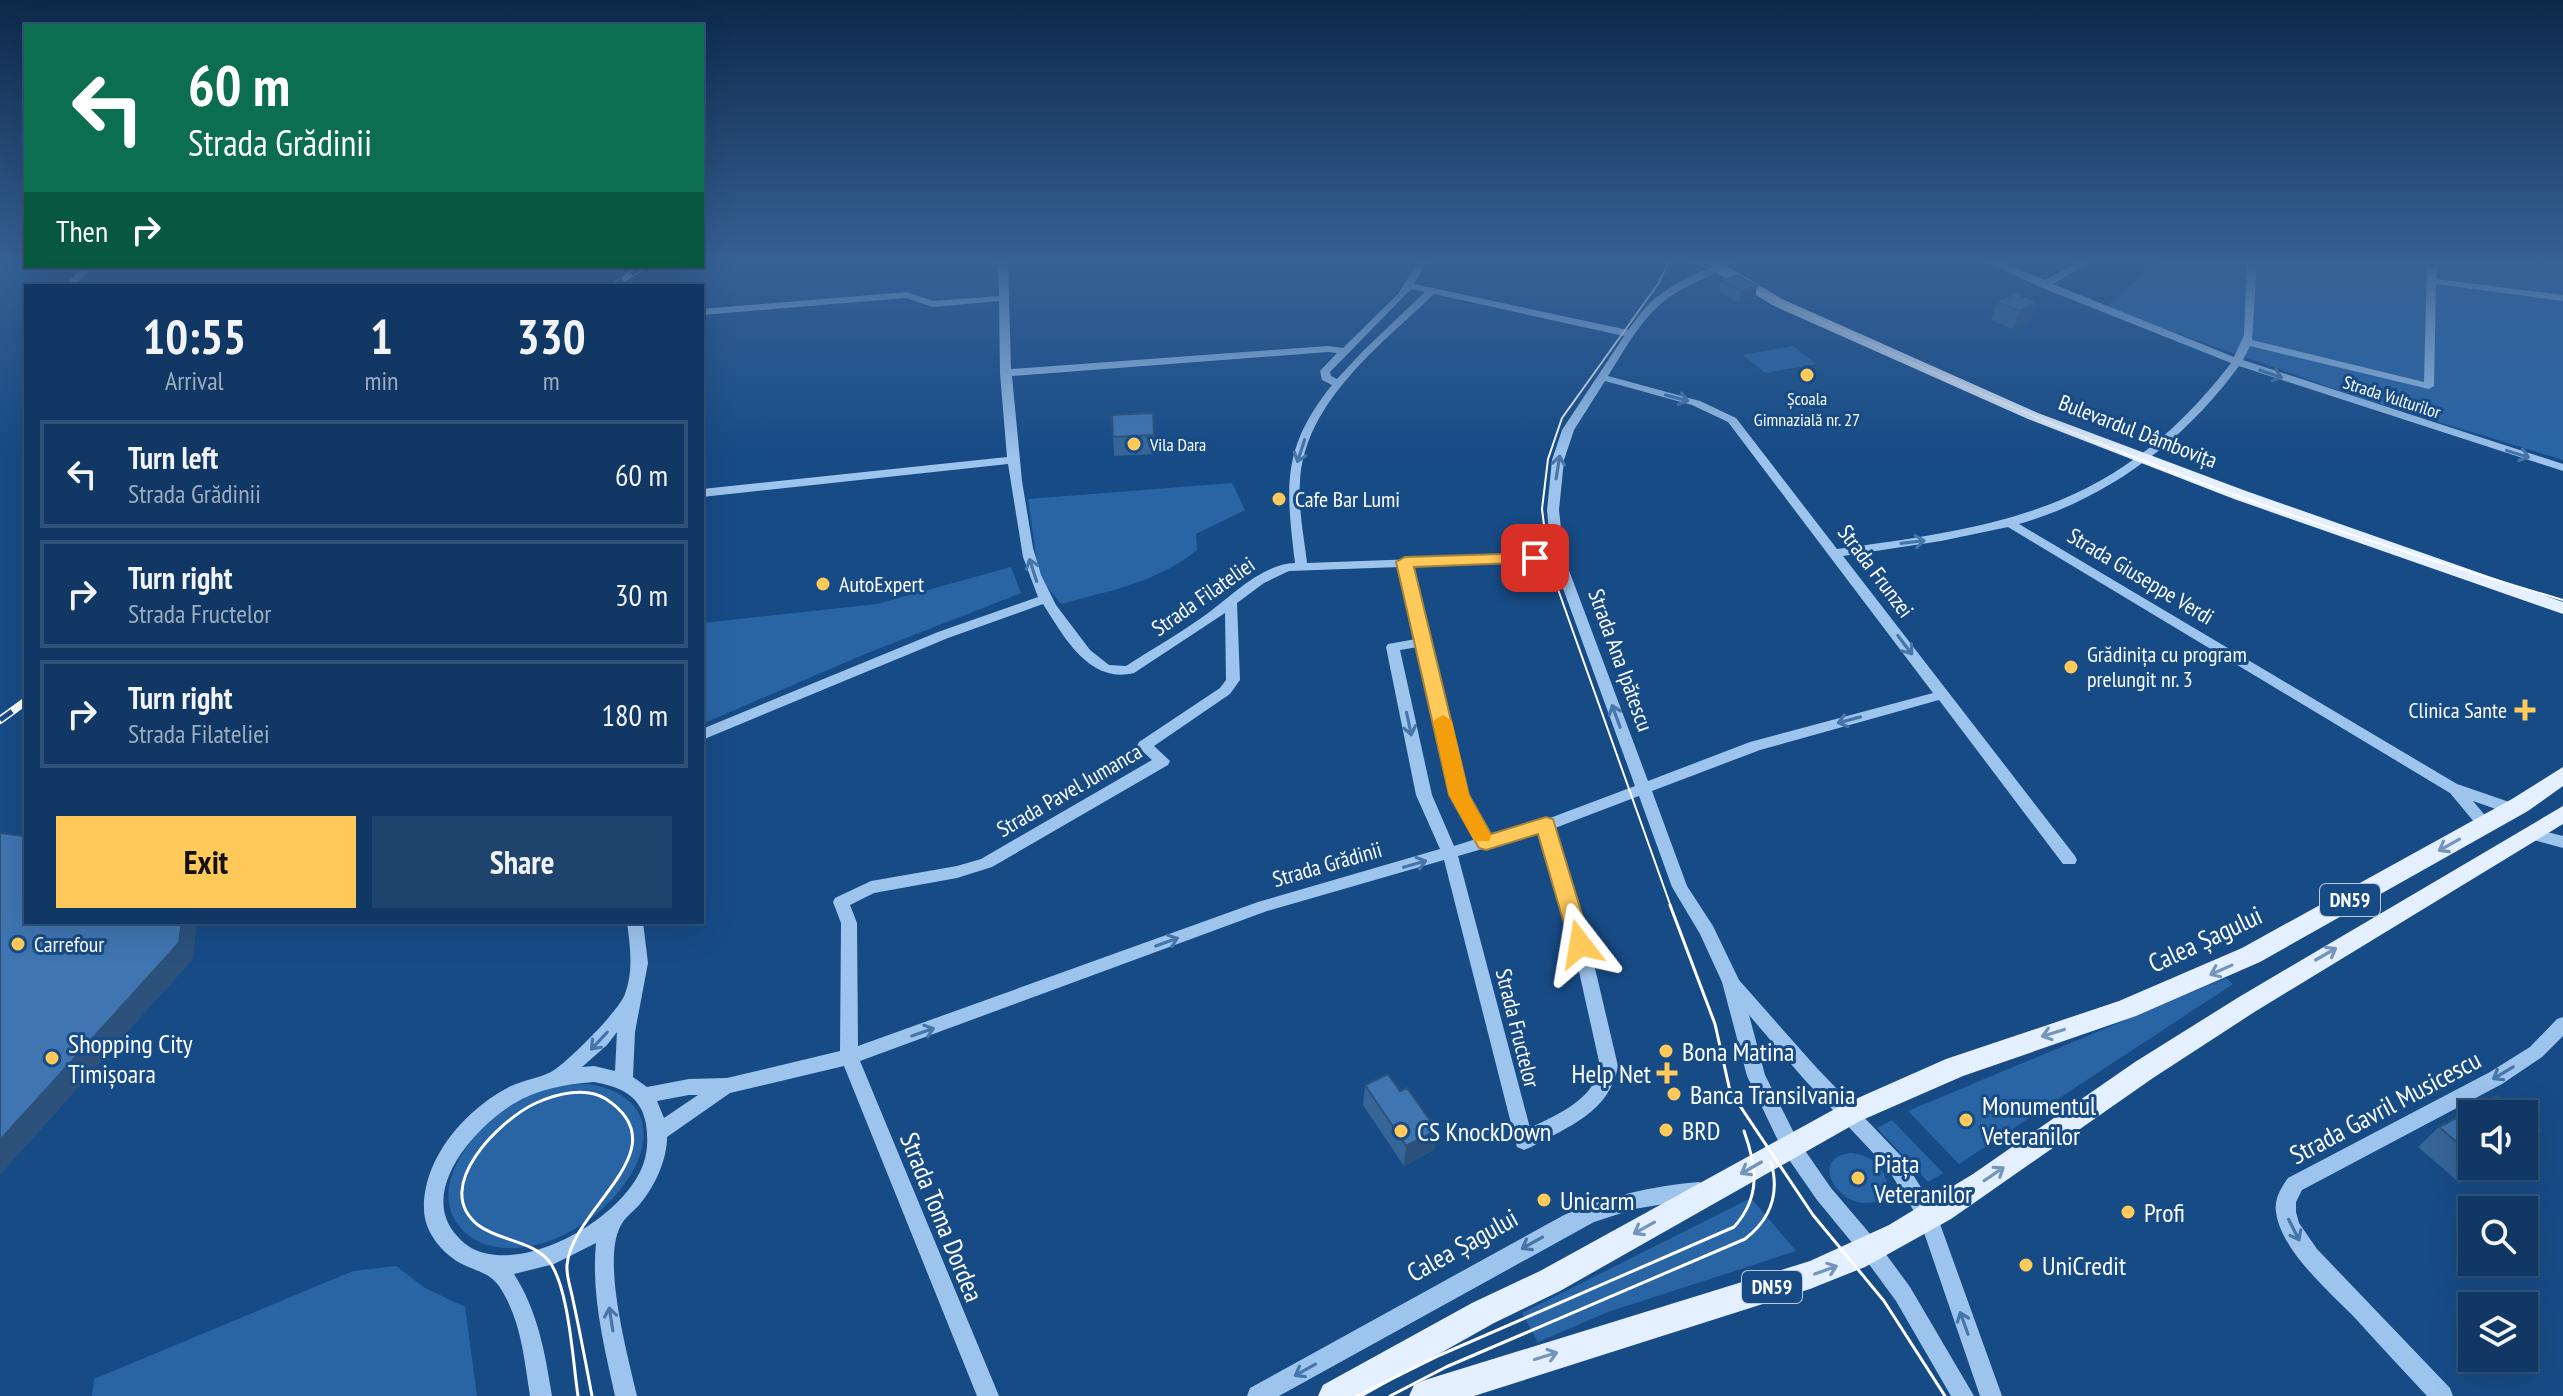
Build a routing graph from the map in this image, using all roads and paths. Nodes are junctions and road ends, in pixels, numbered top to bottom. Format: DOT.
graph roads {
  1 [pos="1004,327"];
  2 [pos="1367,327"];
  3 [pos="1395,327"];
  4 [pos="1598,327"];
  5 [pos="1636,327"];
  6 [pos="1835,327"];
  7 [pos="2149,327"];
  8 [pos="2248,327"];
  9 [pos="2431,327"];
  10 [pos="1630,334"];
  11 [pos="2247,342"];
  12 [pos="1343,351"];
  13 [pos="2237,362"];
  14 [pos="1005,370"];
  15 [pos="1601,377"];
  16 [pos="1339,384"];
  17 [pos="1012,460"];
  18 [pos="2145,460"];
  19 [pos="2563,468"];
  20 [pos="704,493"];
  21 [pos="2013,525"];
  22 [pos="1836,553"];
  23 [pos="1558,557"];
  24 [pos="2422,557"];
  25 [pos="1405,562"];
  26 [pos="1301,565"];
  27 [pos="2563,595"];
  28 [pos="1045,599"];
  29 [pos="1231,603"];
  30 [pos="2563,608"];
  31 [pos="1424,642"];
  32 [pos="1942,695"];
  33 [pos="704,734"];
  34 [pos="2563,775"];
  35 [pos="2452,788"];
  36 [pos="1643,789"];
  37 [pos="2513,809"];
  38 [pos="2563,814"];
  39 [pos="1546,825"];
  40 [pos="2485,825"];
  41 [pos="2531,834"];
  42 [pos="2563,842"];
  43 [pos="1486,843"];
  44 [pos="1450,854"];
  45 [pos="2069,860"];
  46 [pos="635,924"];
  47 [pos="1731,982"];
  48 [pos="632,998"];
  49 [pos="2563,1024"];
  50 [pos="849,1057"];
  51 [pos="559,1076"];
  52 [pos="624,1081"];
  53 [pos="727,1086"];
  54 [pos="643,1096"];
  55 [pos="1851,1113"];
  56 [pos="657,1133"];
  57 [pos="1790,1145"];
  58 [pos="1712,1190"];
  59 [pos="1928,1217"];
  60 [pos="611,1221"];
  61 [pos="1870,1249"];
  62 [pos="495,1265"];
  63 [pos="1467,1388"];
  64 [pos="541,1396"];
  65 [pos="626,1396"];
  66 [pos="988,1396"];
  67 [pos="1258,1396"];
  68 [pos="1334,1396"];
  69 [pos="1425,1396"];
  70 [pos="1963,1396"];
  71 [pos="1991,1396"];
  72 [pos="2442,1396"];
  1 -- 14 [label="street"];
  2 -- 12 [label="street"];
  3 -- 16 [label="street"];
  4 -- 10 [label="street"];
  5 -- 10 [label="street, Strada Ana Ipătescu"];
  6 -- 18 [label="main road, Bulevardul Dâmbovița"];
  7 -- 13 [label="street, Strada Vulturilor"];
  8 -- 11 [label="street"];
  9 -- 11 [label="street"];
  10 -- 15 [label="street, Strada Ana Ipătescu"];
  11 -- 13 [label="street"];
  12 -- 14 [label="street"];
  12 -- 16 [label="street"];
  13 -- 18 [label="street"];
  13 -- 19 [label="street, Strada Vulturilor, one-way"];
  14 -- 17 [label="street"];
  15 -- 22 [label="street, Strada Frunzei, one-way"];
  23 -- 15 [label="street, Strada Ana Ipătescu, one-way"];
  16 -- 26 [label="street, one-way"];
  17 -- 20 [label="street"];
  28 -- 17 [label="street, one-way"];
  18 -- 21 [label="street"];
  18 -- 24 [label="main road, Bulevardul Dâmbovița"];
  22 -- 21 [label="street, one-way"];
  21 -- 35 [label="street, Strada Giuseppe Verdi"];
  22 -- 32 [label="street, Strada Frunzei, one-way"];
  23 -- 25 [label="street, Strada Filateliei"];
  36 -- 23 [label="street, Strada Ana Ipătescu, one-way"];
  24 -- 27 [label="main road, Bulevardul Dâmbovița"];
  24 -- 30 [label="main road, Bulevardul Dâmbovița"];
  25 -- 26 [label="street, Strada Filateliei"];
  25 -- 31 [label="street"];
  26 -- 29 [label="street, Strada Filateliei"];
  28 -- 29 [label="street, Strada Filateliei"];
  28 -- 33 [label="street"];
  29 -- 50 [label="street, Strada Pavel Jumanca"];
  31 -- 43 [label="street"];
  31 -- 44 [label="street, Strada Fructelor, one-way"];
  32 -- 36 [label="street, Strada Grădinii, one-way"];
  32 -- 45 [label="street, Strada Frunzei"];
  34 -- 37 [label="main road, Calea Șagului / DN59"];
  35 -- 37 [label="street, Strada Giuseppe Verdi"];
  35 -- 40 [label="street, Strada Giuseppe Verdi"];
  36 -- 39 [label="street, Strada Grădinii"];
  36 -- 47 [label="street, Strada Ana Ipătescu"];
  37 -- 40 [label="main road, Calea Șagului / DN59"];
  38 -- 41 [label="main road, DN59"];
  39 -- 43 [label="street, Strada Grădinii"];
  39 -- 44 [label="street, Strada Fructelor"];
  40 -- 55 [label="main road, Calea Șagului / DN59, one-way"];
  41 -- 42 [label="street"];
  59 -- 41 [label="main road, DN59, one-way"];
  43 -- 44 [label="street, Strada Grădinii"];
  50 -- 44 [label="street, Strada Grădinii, one-way"];
  46 -- 48 [label="street"];
  47 -- 55 [label="street, Strada Ana Ipătescu"];
  47 -- 57 [label="street, Strada Ana Ipătescu"];
  48 -- 51 [label="street, one-way"];
  48 -- 52 [label="street"];
  49 -- 72 [label="street, Strada Gavril Musicescu, one-way"];
  50 -- 53 [label="street, Strada Grădinii"];
  50 -- 66 [label="street, Strada Toma Dordea"];
  51 -- 52 [label="street"];
  51 -- 62 [label="street"];
  52 -- 54 [label="street"];
  53 -- 54 [label="street, Strada Grădinii"];
  53 -- 56 [label="street, Strada Grădinii"];
  54 -- 56 [label="street"];
  55 -- 57 [label="main road, DN59"];
  55 -- 59 [label="street"];
  56 -- 60 [label="street"];
  57 -- 58 [label="main road, Calea Șagului / DN59, one-way"];
  57 -- 61 [label="street"];
  58 -- 67 [label="street, Calea Șagului, one-way"];
  58 -- 68 [label="main road, Calea Șagului / DN59, one-way"];
  59 -- 61 [label="main road, DN59"];
  71 -- 59 [label="street, one-way"];
  60 -- 62 [label="street"];
  65 -- 60 [label="street, one-way"];
  63 -- 61 [label="main road, DN59, one-way"];
  61 -- 70 [label="street"];
  62 -- 64 [label="street"];
  63 -- 69 [label="main road, DN59"];
}
